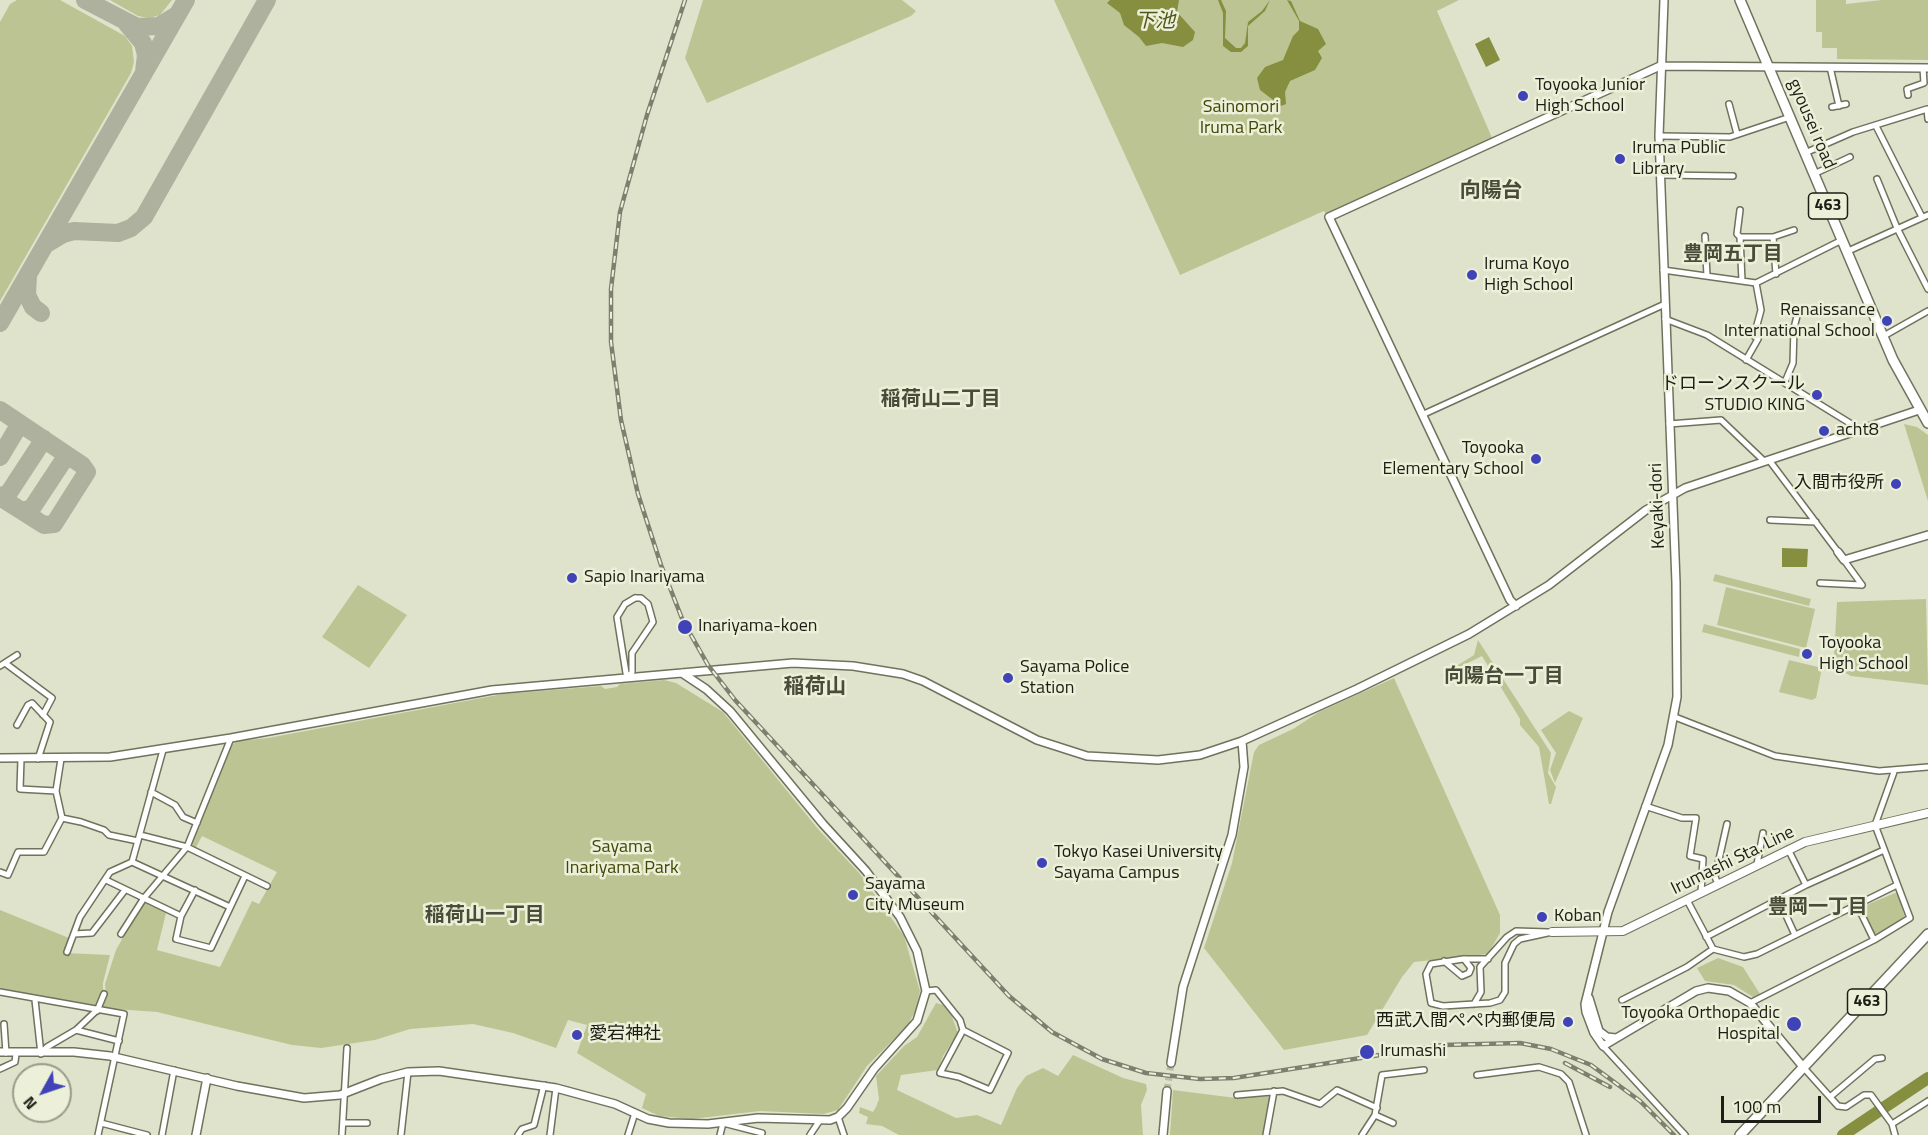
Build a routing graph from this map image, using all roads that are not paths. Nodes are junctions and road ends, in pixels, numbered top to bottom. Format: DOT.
graph roads {
  1 [pos="1664,0"];
  2 [pos="1740,0"];
  3 [pos="1660,66"];
  4 [pos="1768,66"];
  5 [pos="1830,67"];
  6 [pos="1926,68"];
  7 [pos="1908,95"];
  8 [pos="1729,104"];
  9 [pos="1839,106"];
  10 [pos="1790,117"];
  11 [pos="1928,119"];
  12 [pos="1876,126"];
  13 [pos="1737,134"];
  14 [pos="1659,136"];
  15 [pos="1805,153"];
  16 [pos="1850,157"];
  17 [pos="1814,174"];
  18 [pos="1660,175"];
  19 [pos="1733,176"];
  20 [pos="1877,179"];
  21 [pos="1740,210"];
  22 [pos="1925,216"];
  23 [pos="1897,228"];
  24 [pos="1794,230"];
  25 [pos="1705,236"];
  26 [pos="1740,237"];
  27 [pos="1773,237"];
  28 [pos="1842,240"];
  29 [pos="1846,252"];
  30 [pos="1663,270"];
  31 [pos="1776,274"];
  32 [pos="1707,276"];
  33 [pos="1742,281"];
  34 [pos="1756,283"];
  35 [pos="1928,289"];
  36 [pos="1665,304"];
  37 [pos="1928,311"];
  38 [pos="1798,312"];
  39 [pos="1665,320"];
  40 [pos="1882,337"];
  41 [pos="1746,360"];
  42 [pos="1785,382"];
  43 [pos="1919,410"];
  44 [pos="1424,414"];
  45 [pos="1669,423"];
  46 [pos="1928,423"];
  47 [pos="1861,430"];
  48 [pos="1766,461"];
  49 [pos="1671,494"];
  50 [pos="1770,520"];
  51 [pos="1815,522"];
  52 [pos="1928,535"];
  53 [pos="1838,552"];
  54 [pos="1844,561"];
  55 [pos="1820,584"];
  56 [pos="1516,606"];
  57 [pos="17,655"];
  58 [pos="2,664"];
  59 [pos="682,673"];
  60 [pos="629,677"];
  61 [pos="43,715"];
  62 [pos="1675,717"];
  63 [pos="17,724"];
  64 [pos="231,738"];
  65 [pos="1242,741"];
  66 [pos="163,750"];
  67 [pos="0,758"];
  68 [pos="21,759"];
  69 [pos="38,759"];
  70 [pos="61,759"];
  71 [pos="1928,767"];
  72 [pos="1894,772"];
  73 [pos="56,791"];
  74 [pos="152,792"];
  75 [pos="1645,806"];
  76 [pos="1928,813"];
  77 [pos="62,818"];
  78 [pos="197,823"];
  79 [pos="1728,824"];
  80 [pos="1875,825"];
  81 [pos="1763,833"];
  82 [pos="139,838"];
  83 [pos="187,847"];
  84 [pos="1788,849"];
  85 [pos="1884,850"];
  86 [pos="132,862"];
  87 [pos="1757,864"];
  88 [pos="0,872"];
  89 [pos="164,875"];
  90 [pos="245,876"];
  91 [pos="106,880"];
  92 [pos="1718,884"];
  93 [pos="1806,885"];
  94 [pos="1897,885"];
  95 [pos="267,886"];
  96 [pos="125,890"];
  97 [pos="195,890"];
  98 [pos="1701,893"];
  99 [pos="144,898"];
  100 [pos="1687,900"];
  101 [pos="1779,900"];
  102 [pos="1857,905"];
  103 [pos="230,907"];
  104 [pos="181,916"];
  105 [pos="1552,932"];
  106 [pos="1602,933"];
  107 [pos="74,934"];
  108 [pos="121,934"];
  109 [pos="1928,934"];
  110 [pos="1795,935"];
  111 [pos="1706,937"];
  112 [pos="1874,940"];
  113 [pos="1713,949"];
  114 [pos="67,952"];
  115 [pos="1463,959"];
  116 [pos="1488,959"];
  117 [pos="1444,961"];
  118 [pos="926,991"];
  119 [pos="0,992"];
  120 [pos="1481,992"];
  121 [pos="104,994"];
  122 [pos="1589,998"];
  123 [pos="1622,999"];
  124 [pos="35,1000"];
  125 [pos="1750,1003"];
  126 [pos="1473,1004"];
  127 [pos="1490,1004"];
  128 [pos="97,1011"];
  129 [pos="4,1024"];
  130 [pos="76,1030"];
  131 [pos="963,1030"];
  132 [pos="1622,1035"];
  133 [pos="118,1041"];
  134 [pos="1603,1046"];
  135 [pos="347,1048"];
  136 [pos="3,1053"];
  137 [pos="16,1054"];
  138 [pos="41,1054"];
  139 [pos="116,1058"];
  140 [pos="1882,1058"];
  141 [pos="1171,1063"];
  142 [pos="1804,1068"];
  143 [pos="0,1069"];
  144 [pos="174,1070"];
  145 [pos="1424,1070"];
  146 [pos="408,1072"];
  147 [pos="1478,1075"];
  148 [pos="207,1078"];
  149 [pos="544,1085"];
  150 [pos="556,1088"];
  151 [pos="1167,1091"];
  152 [pos="1274,1091"];
  153 [pos="345,1093"];
  154 [pos="1237,1095"];
  155 [pos="1830,1097"];
  156 [pos="1928,1101"];
  157 [pos="1377,1108"];
  158 [pos="635,1113"];
  159 [pos="1375,1115"];
  160 [pos="838,1117"];
  161 [pos="820,1120"];
  162 [pos="101,1123"];
  163 [pos="343,1123"];
  164 [pos="367,1123"];
  165 [pos="723,1123"];
  166 [pos="1393,1123"];
  167 [pos="1891,1123"];
  168 [pos="762,1132"];
  169 [pos="98,1135"];
  170 [pos="147,1135"];
  171 [pos="162,1135"];
  172 [pos="196,1135"];
  173 [pos="342,1135"];
  174 [pos="401,1135"];
  175 [pos="518,1135"];
  176 [pos="550,1135"];
  177 [pos="628,1135"];
  178 [pos="720,1135"];
  179 [pos="810,1135"];
  180 [pos="844,1135"];
  181 [pos="1163,1135"];
  182 [pos="1266,1135"];
  183 [pos="1362,1135"];
  184 [pos="1586,1135"];
  185 [pos="1685,1135"];
  186 [pos="1740,1135"];
  187 [pos="1895,1135"];
  1 -- 3 [label="street, Keyaki-dori"];
  2 -- 4 [label="highway, gyousei road / 463"];
  3 -- 4 [label="street"];
  3 -- 14 [label="street, Keyaki-dori"];
  3 -- 44 [label="street"];
  4 -- 5 [label="street"];
  4 -- 10 [label="highway, gyousei road / 463"];
  5 -- 6 [label="street"];
  5 -- 9 [label="street"];
  6 -- 7 [label="street"];
  8 -- 13 [label="street"];
  10 -- 13 [label="street"];
  10 -- 15 [label="highway, gyousei road / 463"];
  11 -- 12 [label="street"];
  12 -- 15 [label="street"];
  12 -- 22 [label="street"];
  13 -- 14 [label="street"];
  14 -- 18 [label="street, Keyaki-dori"];
  15 -- 17 [label="highway, gyousei road / 463"];
  16 -- 17 [label="street"];
  17 -- 28 [label="highway, gyousei road / 463"];
  18 -- 19 [label="street"];
  18 -- 30 [label="street, Keyaki-dori"];
  20 -- 23 [label="street"];
  21 -- 26 [label="street"];
  22 -- 23 [label="street"];
  23 -- 29 [label="street"];
  23 -- 35 [label="street"];
  24 -- 27 [label="street"];
  25 -- 32 [label="street"];
  26 -- 27 [label="street"];
  26 -- 33 [label="street"];
  27 -- 31 [label="street"];
  28 -- 29 [label="highway, gyousei road / 463"];
  28 -- 31 [label="street"];
  29 -- 40 [label="highway, gyousei road / 463"];
  30 -- 32 [label="street"];
  30 -- 36 [label="street, Keyaki-dori"];
  31 -- 34 [label="street"];
  32 -- 33 [label="street"];
  33 -- 34 [label="street"];
  34 -- 41 [label="street"];
  36 -- 39 [label="street, Keyaki-dori"];
  36 -- 44 [label="street"];
  37 -- 40 [label="street"];
  38 -- 42 [label="street"];
  39 -- 41 [label="street"];
  39 -- 45 [label="street, Keyaki-dori"];
  40 -- 43 [label="highway, gyousei road / 463"];
  41 -- 42 [label="street"];
  42 -- 47 [label="street"];
  43 -- 46 [label="highway, gyousei road / 463"];
  43 -- 47 [label="street"];
  44 -- 56 [label="street"];
  45 -- 48 [label="street"];
  45 -- 49 [label="street, Keyaki-dori"];
  47 -- 48 [label="street"];
  48 -- 49 [label="street"];
  48 -- 51 [label="street"];
  49 -- 56 [label="street"];
  49 -- 62 [label="street, Keyaki-dori"];
  50 -- 51 [label="street"];
  51 -- 53 [label="street"];
  52 -- 54 [label="street"];
  53 -- 54 [label="street"];
  54 -- 55 [label="street"];
  56 -- 65 [label="street"];
  57 -- 58 [label="street"];
  58 -- 61 [label="street"];
  59 -- 60 [label="street"];
  59 -- 65 [label="street"];
  59 -- 118 [label="street"];
  60 -- 60 [label="street"];
  60 -- 64 [label="street"];
  61 -- 63 [label="street"];
  61 -- 69 [label="street"];
  62 -- 72 [label="street"];
  62 -- 75 [label="street, Keyaki-dori"];
  64 -- 66 [label="street"];
  64 -- 78 [label="street"];
  65 -- 141 [label="street"];
  66 -- 70 [label="street"];
  66 -- 74 [label="street"];
  67 -- 68 [label="street"];
  68 -- 69 [label="street"];
  68 -- 73 [label="street"];
  69 -- 70 [label="street"];
  70 -- 73 [label="street"];
  71 -- 72 [label="street"];
  72 -- 80 [label="street"];
  73 -- 77 [label="street"];
  74 -- 78 [label="street"];
  74 -- 82 [label="street"];
  75 -- 98 [label="street"];
  75 -- 106 [label="street, Keyaki-dori"];
  76 -- 80 [label="main road, Irumashi Sta. Line"];
  77 -- 82 [label="street"];
  77 -- 88 [label="street"];
  78 -- 83 [label="street"];
  79 -- 92 [label="street"];
  80 -- 84 [label="main road, Irumashi Sta. Line"];
  80 -- 85 [label="street"];
  81 -- 87 [label="street"];
  82 -- 83 [label="street"];
  82 -- 86 [label="street"];
  83 -- 89 [label="street"];
  83 -- 90 [label="street"];
  84 -- 87 [label="main road, Irumashi Sta. Line"];
  84 -- 93 [label="street"];
  85 -- 93 [label="street"];
  85 -- 94 [label="street"];
  86 -- 89 [label="street"];
  86 -- 91 [label="street"];
  87 -- 92 [label="main road, Irumashi Sta. Line"];
  89 -- 97 [label="street"];
  89 -- 99 [label="street"];
  90 -- 95 [label="street"];
  90 -- 103 [label="street"];
  91 -- 96 [label="street"];
  91 -- 107 [label="street"];
  92 -- 98 [label="main road, Irumashi Sta. Line"];
  93 -- 101 [label="street"];
  94 -- 102 [label="street"];
  94 -- 112 [label="street"];
  96 -- 99 [label="street"];
  96 -- 107 [label="street"];
  97 -- 103 [label="street"];
  97 -- 104 [label="street"];
  98 -- 100 [label="main road, Irumashi Sta. Line"];
  99 -- 104 [label="street"];
  99 -- 108 [label="street"];
  100 -- 106 [label="main road, Irumashi Sta. Line"];
  100 -- 111 [label="street"];
  101 -- 110 [label="street"];
  101 -- 111 [label="street"];
  102 -- 110 [label="street"];
  102 -- 112 [label="street"];
  103 -- 104 [label="street"];
  105 -- 106 [label="main road, Irumashi Sta. Line"];
  105 -- 116 [label="street"];
  105 -- 127 [label="street"];
  106 -- 122 [label="street, Keyaki-dori"];
  107 -- 114 [label="street"];
  109 -- 142 [label="highway, 463"];
  110 -- 113 [label="street"];
  111 -- 113 [label="street"];
  112 -- 125 [label="street"];
  113 -- 123 [label="street"];
  115 -- 116 [label="street"];
  115 -- 117 [label="street"];
  115 -- 117 [label="street"];
  116 -- 120 [label="street"];
  117 -- 126 [label="street"];
  118 -- 131 [label="street"];
  118 -- 160 [label="street"];
  119 -- 124 [label="street"];
  120 -- 126 [label="street"];
  120 -- 127 [label="street"];
  121 -- 128 [label="street"];
  122 -- 132 [label="street, Keyaki-dori"];
  122 -- 134 [label="street, Keyaki-dori"];
  124 -- 128 [label="street"];
  124 -- 138 [label="street"];
  125 -- 132 [label="street"];
  125 -- 142 [label="street"];
  126 -- 127 [label="street"];
  128 -- 130 [label="street"];
  128 -- 133 [label="street"];
  129 -- 136 [label="street"];
  130 -- 133 [label="street"];
  130 -- 138 [label="street"];
  131 -- 131 [label="street"];
  132 -- 134 [label="street"];
  133 -- 139 [label="street"];
  134 -- 185 [label="street"];
  135 -- 153 [label="street"];
  136 -- 137 [label="street"];
  137 -- 138 [label="street"];
  137 -- 143 [label="street"];
  138 -- 139 [label="street"];
  139 -- 144 [label="street"];
  139 -- 162 [label="street"];
  140 -- 155 [label="street"];
  142 -- 155 [label="street"];
  142 -- 186 [label="highway, 463"];
  144 -- 148 [label="street"];
  144 -- 171 [label="street"];
  145 -- 157 [label="street"];
  146 -- 149 [label="street"];
  146 -- 153 [label="street"];
  146 -- 174 [label="street"];
  147 -- 184 [label="street"];
  148 -- 153 [label="street"];
  148 -- 172 [label="street"];
  149 -- 150 [label="street"];
  149 -- 175 [label="street"];
  150 -- 158 [label="street"];
  150 -- 176 [label="street"];
  151 -- 181 [label="street"];
  152 -- 154 [label="street"];
  152 -- 157 [label="street"];
  152 -- 182 [label="street"];
  153 -- 163 [label="street"];
  155 -- 167 [label="street"];
  156 -- 167 [label="street"];
  157 -- 159 [label="street"];
  158 -- 165 [label="street"];
  158 -- 177 [label="street"];
  159 -- 166 [label="street"];
  159 -- 183 [label="street"];
  160 -- 161 [label="street"];
  160 -- 180 [label="street"];
  161 -- 165 [label="street"];
  161 -- 179 [label="street"];
  162 -- 169 [label="street"];
  162 -- 170 [label="street"];
  163 -- 164 [label="street"];
  163 -- 173 [label="street"];
  165 -- 168 [label="street"];
  165 -- 178 [label="street"];
  167 -- 187 [label="street"];
}
